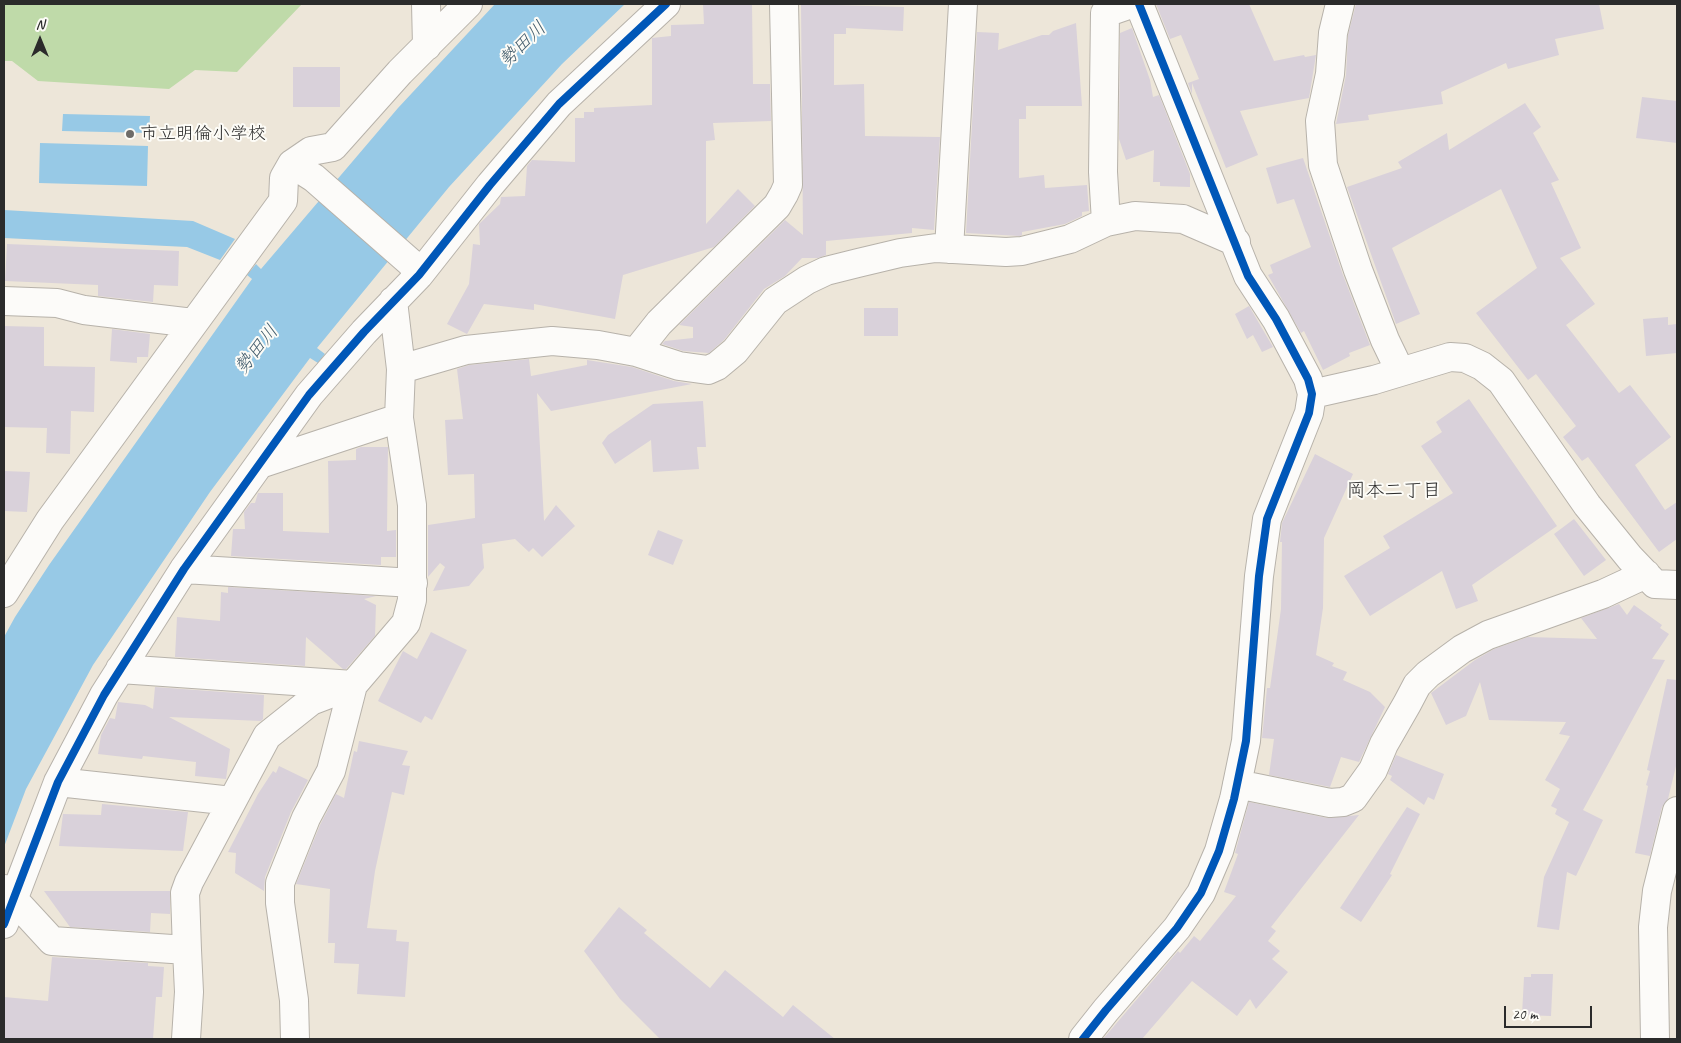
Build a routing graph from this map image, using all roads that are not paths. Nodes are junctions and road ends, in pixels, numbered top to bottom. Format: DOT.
graph roads {
  1 [pos="426,4"];
  2 [pos="468,4"];
  3 [pos="666,4"];
  4 [pos="784,4"];
  5 [pos="963,4"];
  6 [pos="1131,4"];
  7 [pos="1139,4"];
  8 [pos="1340,4"];
  9 [pos="427,46"];
  10 [pos="303,171"];
  11 [pos="1106,222"];
  12 [pos="1236,242"];
  13 [pos="949,249"];
  14 [pos="415,269"];
  15 [pos="4,301"];
  16 [pos="393,302"];
  17 [pos="193,323"];
  18 [pos="636,352"];
  19 [pos="401,369"];
  20 [pos="1400,371"];
  21 [pos="1312,394"];
  22 [pos="399,418"];
  23 [pos="260,464"];
  24 [pos="184,569"];
  25 [pos="1660,581"];
  26 [pos="413,583"];
  27 [pos="4,593"];
  28 [pos="1677,606"];
  29 [pos="120,669"];
  30 [pos="353,685"];
  31 [pos="58,782"];
  32 [pos="1238,784"];
  33 [pos="232,801"];
  34 [pos="1677,811"];
  35 [pos="7,892"];
  36 [pos="4,924"];
  37 [pos="186,950"];
  38 [pos="186,1039"];
  39 [pos="295,1039"];
  40 [pos="1084,1039"];
  41 [pos="1655,1039"];
  1 -- 9 [label="street"];
  2 -- 9 [label="street"];
  3 -- 14 [label="street"];
  4 -- 18 [label="street"];
  5 -- 13 [label="street"];
  6 -- 11 [label="street"];
  7 -- 12 [label="street"];
  8 -- 20 [label="street"];
  9 -- 10 [label="street"];
  10 -- 14 [label="street"];
  10 -- 17 [label="street"];
  11 -- 12 [label="street"];
  11 -- 13 [label="street"];
  12 -- 21 [label="street"];
  13 -- 18 [label="street"];
  14 -- 16 [label="street"];
  15 -- 17 [label="street"];
  16 -- 19 [label="street"];
  16 -- 23 [label="street"];
  17 -- 27 [label="street"];
  18 -- 19 [label="street"];
  19 -- 22 [label="street"];
  20 -- 21 [label="street"];
  20 -- 25 [label="street"];
  21 -- 32 [label="street"];
  22 -- 23 [label="street"];
  22 -- 26 [label="street"];
  23 -- 24 [label="street"];
  24 -- 26 [label="street"];
  24 -- 29 [label="street"];
  25 -- 28 [label="street"];
  25 -- 32 [label="street"];
  26 -- 30 [label="street"];
  29 -- 30 [label="street"];
  29 -- 31 [label="street"];
  30 -- 33 [label="street"];
  30 -- 39 [label="street"];
  31 -- 33 [label="street"];
  31 -- 35 [label="street"];
  32 -- 40 [label="street"];
  33 -- 37 [label="street"];
  34 -- 41 [label="street"];
  35 -- 36 [label="street"];
  35 -- 37 [label="street"];
  37 -- 38 [label="street"];
}
